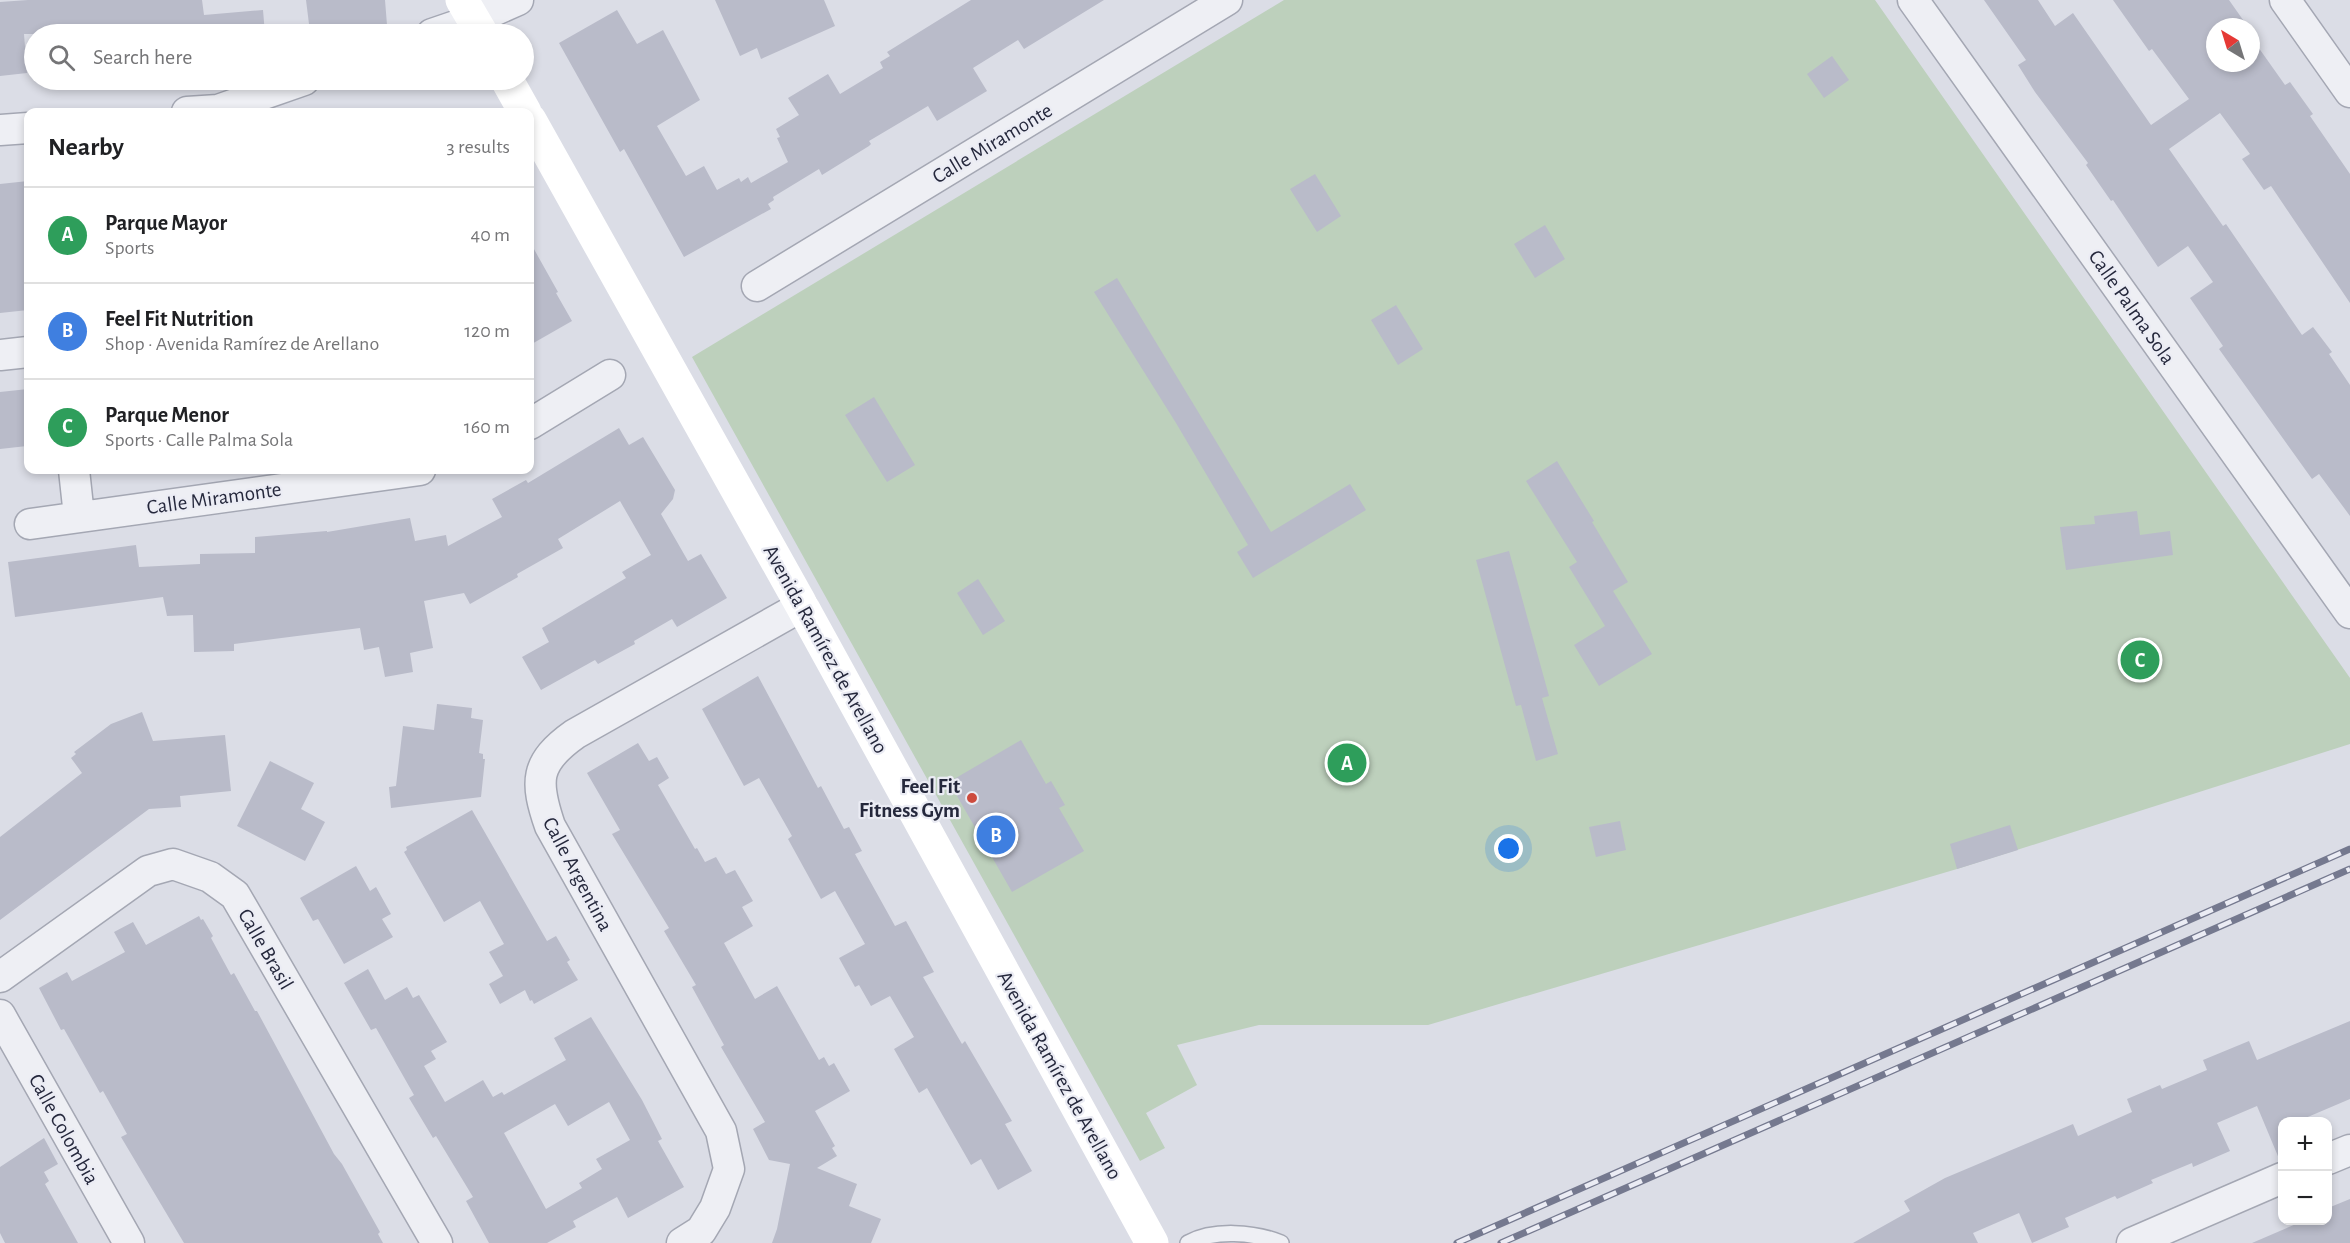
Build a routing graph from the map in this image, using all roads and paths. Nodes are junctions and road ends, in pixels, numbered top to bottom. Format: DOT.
graph roads {
  1 [pos="518,0"];
  2 [pos="1227,0"];
  3 [pos="1913,0"];
  4 [pos="2285,0"];
  5 [pos="472,18"];
  6 [pos="457,24"];
  7 [pos="275,90"];
  8 [pos="513,90"];
  9 [pos="2350,92"];
  10 [pos="224,108"];
  11 [pos="523,108"];
  12 [pos="534,127"];
  13 [pos="24,128"];
  14 [pos="0,130"];
  15 [pos="757,286"];
  16 [pos="24,352"];
  17 [pos="0,355"];
  18 [pos="610,375"];
  19 [pos="534,422"];
  20 [pos="74,474"];
  21 [pos="390,474"];
  22 [pos="79,516"];
  23 [pos="30,524"];
  24 [pos="802,606"];
  25 [pos="2350,613"];
  26 [pos="0,977"];
  27 [pos="0,1016"];
  28 [pos="2350,1150"];
  29 [pos="2332,1158"];
  30 [pos="2278,1180"];
  31 [pos="129,1243"];
  32 [pos="437,1243"];
  33 [pos="682,1243"];
  34 [pos="1152,1243"];
  35 [pos="1188,1243"];
  36 [pos="1281,1243"];
  37 [pos="2132,1243"];
  1 -- 5 [label="street"];
  2 -- 15 [label="street, Calle Miramonte"];
  3 -- 25 [label="street, Calle Palma Sola"];
  4 -- 9 [label="street"];
  5 -- 6 [label="street"];
  7 -- 10 [label="street"];
  8 -- 11 [label="street"];
  12 -- 24 [label="street, Avenida Ramírez de Arellano"];
  13 -- 14 [label="street"];
  16 -- 17 [label="street"];
  18 -- 19 [label="street"];
  20 -- 22 [label="street"];
  21 -- 22 [label="street, Calle Miramonte"];
  22 -- 23 [label="street, Calle Miramonte"];
  24 -- 33 [label="street, Calle Argentina"];
  24 -- 34 [label="street, Avenida Ramírez de Arellano"];
  26 -- 32 [label="street, Calle Brasil"];
  27 -- 31 [label="street, Calle Colombia"];
  28 -- 29 [label="street"];
  30 -- 37 [label="street"];
  35 -- 36 [label="lane"];
}
